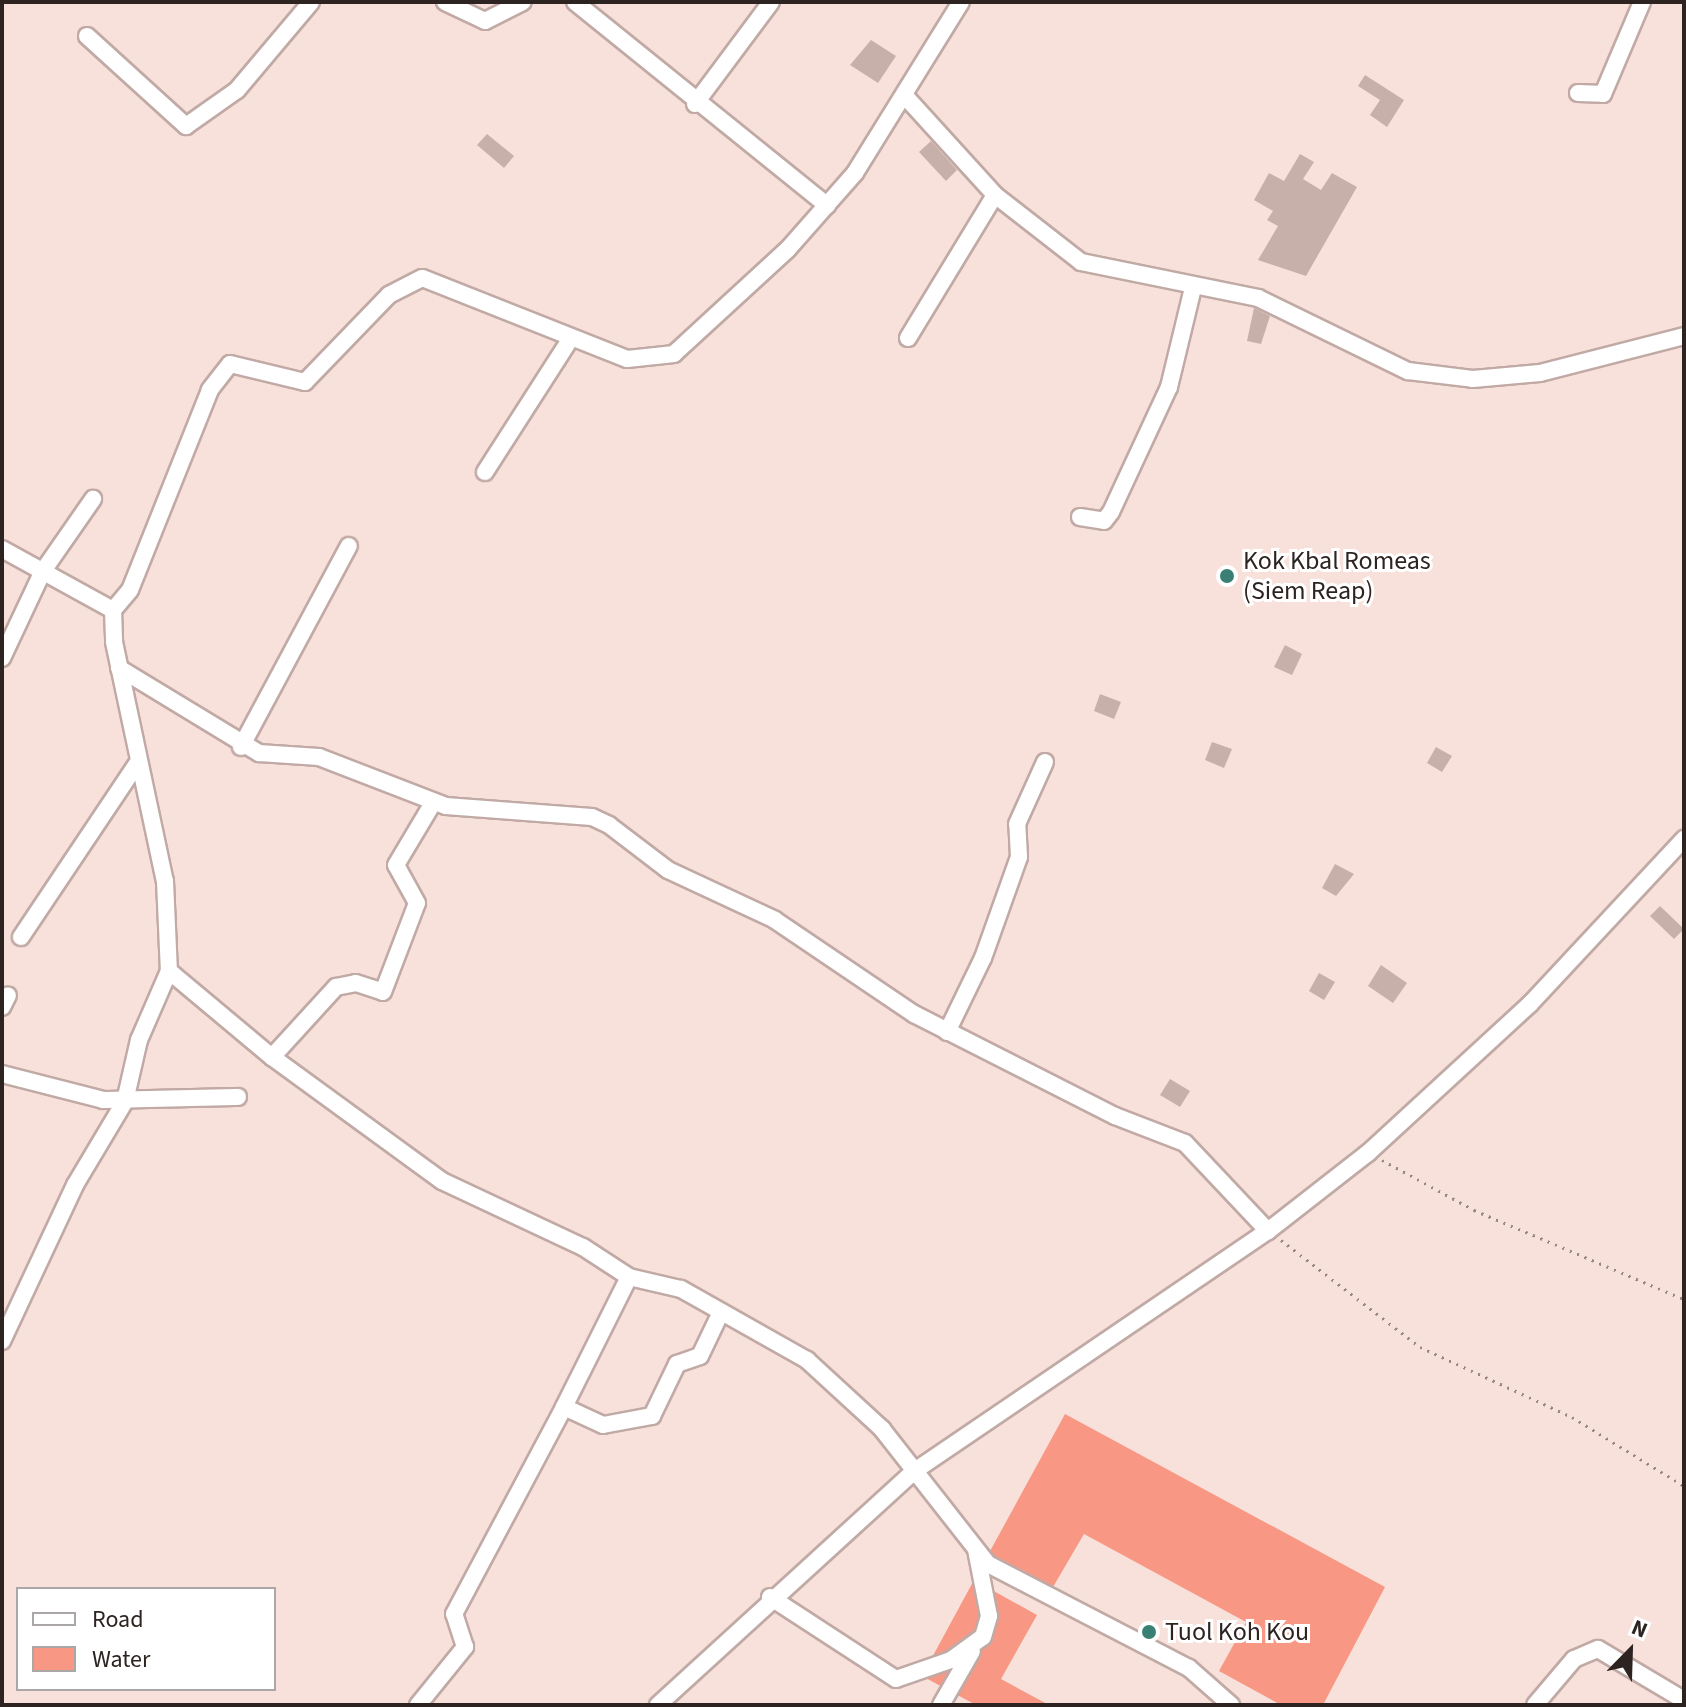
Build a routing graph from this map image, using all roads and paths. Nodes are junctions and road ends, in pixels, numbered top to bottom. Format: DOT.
graph roads {
  1 [pos="311,2"];
  2 [pos="445,2"];
  3 [pos="523,2"];
  4 [pos="575,2"];
  5 [pos="771,2"];
  6 [pos="961,2"];
  7 [pos="1642,2"];
  8 [pos="87,36"];
  9 [pos="1578,93"];
  10 [pos="905,96"];
  11 [pos="695,104"];
  12 [pos="995,195"];
  13 [pos="827,205"];
  14 [pos="1193,288"];
  15 [pos="1684,336"];
  16 [pos="908,338"];
  17 [pos="569,341"];
  18 [pos="485,472"];
  19 [pos="93,499"];
  20 [pos="1080,517"];
  21 [pos="349,546"];
  22 [pos="2,549"];
  23 [pos="43,571"];
  24 [pos="113,610"];
  25 [pos="2,658"];
  26 [pos="119,668"];
  27 [pos="241,747"];
  28 [pos="1045,762"];
  29 [pos="137,764"];
  30 [pos="433,803"];
  31 [pos="1684,839"];
  32 [pos="21,937"];
  33 [pos="169,971"];
  34 [pos="947,1032"];
  35 [pos="272,1057"];
  36 [pos="2,1074"];
  37 [pos="238,1097"];
  38 [pos="125,1101"];
  39 [pos="1368,1153"];
  40 [pos="1268,1231"];
  41 [pos="629,1277"];
  42 [pos="1684,1299"];
  43 [pos="720,1314"];
  44 [pos="2,1341"];
  45 [pos="564,1407"];
  46 [pos="913,1472"];
  47 [pos="1684,1486"];
  48 [pos="975,1548"];
  49 [pos="770,1597"];
  50 [pos="972,1649"];
  51 [pos="1684,1700"];
  52 [pos="418,1705"];
  53 [pos="658,1705"];
  54 [pos="941,1705"];
  55 [pos="1231,1705"];
  56 [pos="1535,1705"];
  1 -- 8 [label="street"];
  2 -- 3 [label="street"];
  4 -- 11 [label="street"];
  5 -- 11 [label="street"];
  6 -- 10 [label="street"];
  7 -- 9 [label="street"];
  10 -- 12 [label="street"];
  10 -- 13 [label="street"];
  11 -- 13 [label="street"];
  12 -- 14 [label="street"];
  12 -- 16 [label="street"];
  13 -- 17 [label="street"];
  14 -- 15 [label="street"];
  14 -- 20 [label="street"];
  17 -- 18 [label="street"];
  17 -- 24 [label="street"];
  19 -- 23 [label="street"];
  21 -- 27 [label="street"];
  22 -- 23 [label="street"];
  23 -- 24 [label="street"];
  23 -- 25 [label="street"];
  24 -- 26 [label="street"];
  26 -- 27 [label="street"];
  26 -- 29 [label="street"];
  27 -- 30 [label="street"];
  28 -- 34 [label="street"];
  29 -- 32 [label="street"];
  29 -- 33 [label="street"];
  30 -- 34 [label="street"];
  30 -- 35 [label="street"];
  31 -- 39 [label="street"];
  33 -- 35 [label="street"];
  33 -- 38 [label="street"];
  34 -- 40 [label="street"];
  35 -- 41 [label="street"];
  36 -- 38 [label="street"];
  37 -- 38 [label="street"];
  38 -- 44 [label="street"];
  39 -- 40 [label="street"];
  39 -- 42 [label="path"];
  40 -- 46 [label="street"];
  40 -- 47 [label="path"];
  41 -- 43 [label="street"];
  41 -- 45 [label="street"];
  43 -- 45 [label="street"];
  43 -- 46 [label="street"];
  45 -- 52 [label="street"];
  46 -- 48 [label="street"];
  46 -- 49 [label="street"];
  48 -- 50 [label="street"];
  48 -- 55 [label="street"];
  49 -- 50 [label="street"];
  49 -- 53 [label="street"];
  50 -- 54 [label="street"];
  51 -- 56 [label="street"];
}
